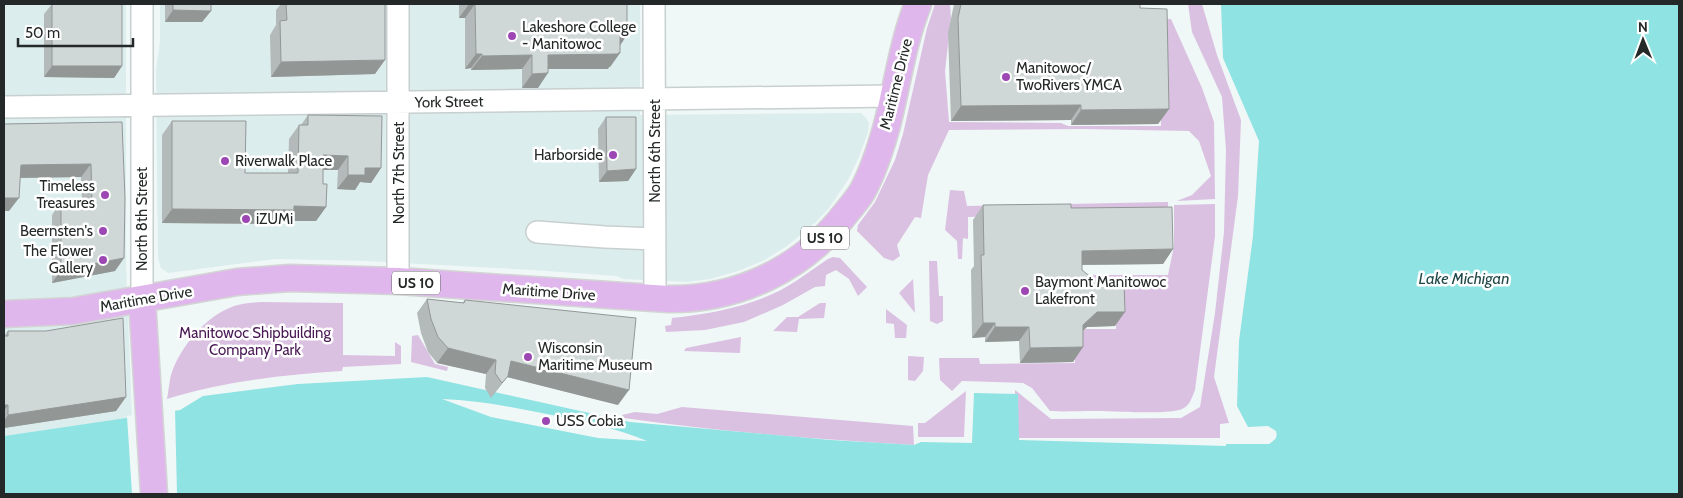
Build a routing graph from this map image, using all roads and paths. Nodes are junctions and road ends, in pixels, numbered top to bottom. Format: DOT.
graph roads {
  1 [pos="142,4"];
  2 [pos="398,4"];
  3 [pos="654,4"];
  4 [pos="918,4"];
  5 [pos="894,96"];
  6 [pos="655,98"];
  7 [pos="399,103"];
  8 [pos="143,106"];
  9 [pos="4,108"];
  10 [pos="537,232"];
  11 [pos="655,239"];
  12 [pos="398,282"];
  13 [pos="655,298"];
  14 [pos="142,300"];
  15 [pos="4,314"];
  16 [pos="154,494"];
  1 -- 8 [label="street, North 8th Street"];
  2 -- 7 [label="street, North 7th Street"];
  3 -- 6 [label="street, North 6th Street"];
  4 -- 5 [label="main road, Maritime Drive / US 10"];
  5 -- 6 [label="street, York Street"];
  5 -- 13 [label="main road, Maritime Drive / US 10"];
  6 -- 7 [label="street, York Street"];
  6 -- 11 [label="street, North 6th Street"];
  7 -- 8 [label="street, York Street"];
  7 -- 12 [label="street, North 7th Street"];
  8 -- 9 [label="street, York Street"];
  8 -- 14 [label="street, North 8th Street"];
  10 -- 11 [label="street"];
  11 -- 13 [label="street, North 6th Street"];
  12 -- 13 [label="main road, Maritime Drive / US 10"];
  12 -- 14 [label="main road, Maritime Drive / US 10"];
  14 -- 15 [label="main road, Maritime Drive"];
  14 -- 16 [label="main road, North 8th Street"];
}
